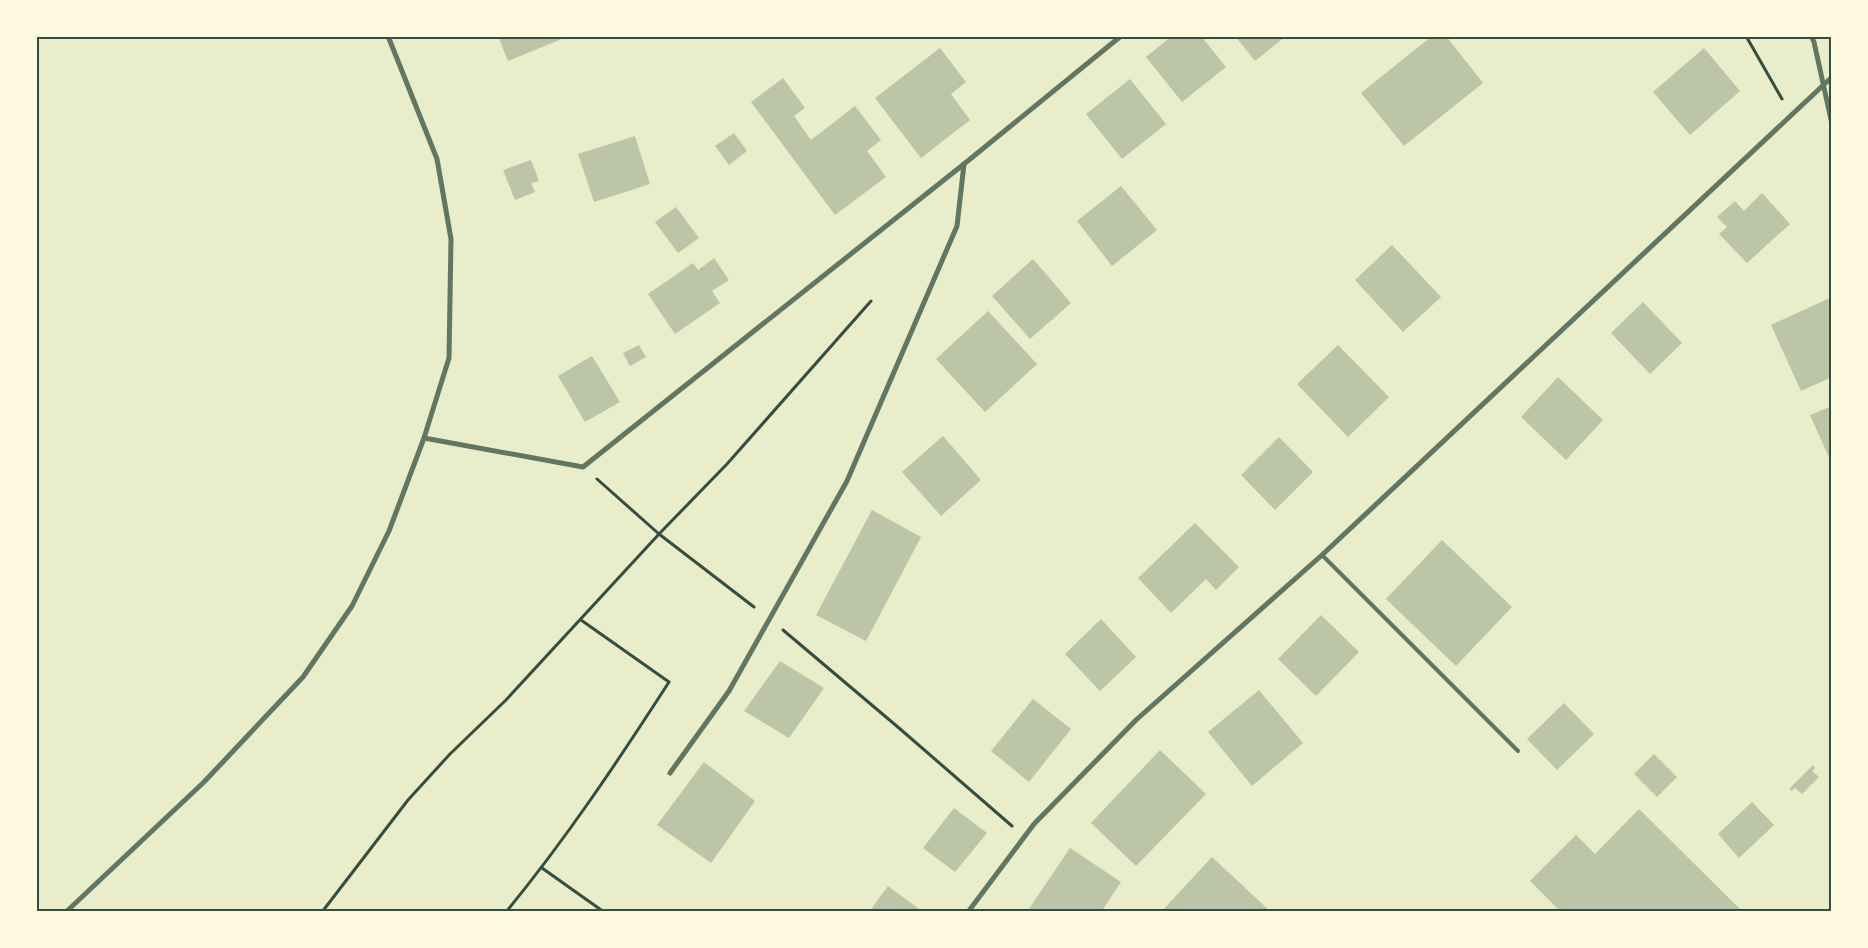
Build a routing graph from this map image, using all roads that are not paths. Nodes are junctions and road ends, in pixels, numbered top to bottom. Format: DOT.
graph roads {
  1 [pos="388,36"];
  2 [pos="1121,36"];
  3 [pos="1810,36"];
  4 [pos="1832,77"];
  5 [pos="1823,84"];
  6 [pos="1832,124"];
  7 [pos="964,164"];
  8 [pos="424,438"];
  9 [pos="1322,555"];
  10 [pos="1518,751"];
  11 [pos="670,773"];
  12 [pos="66,912"];
  13 [pos="968,912"];
  1 -- 8 [label="street"];
  2 -- 7 [label="street"];
  3 -- 5 [label="street"];
  4 -- 5 [label="street"];
  5 -- 6 [label="street"];
  5 -- 9 [label="street"];
  7 -- 8 [label="street"];
  7 -- 11 [label="street"];
  8 -- 12 [label="street"];
  9 -- 10 [label="lane"];
  9 -- 13 [label="street"];
}
